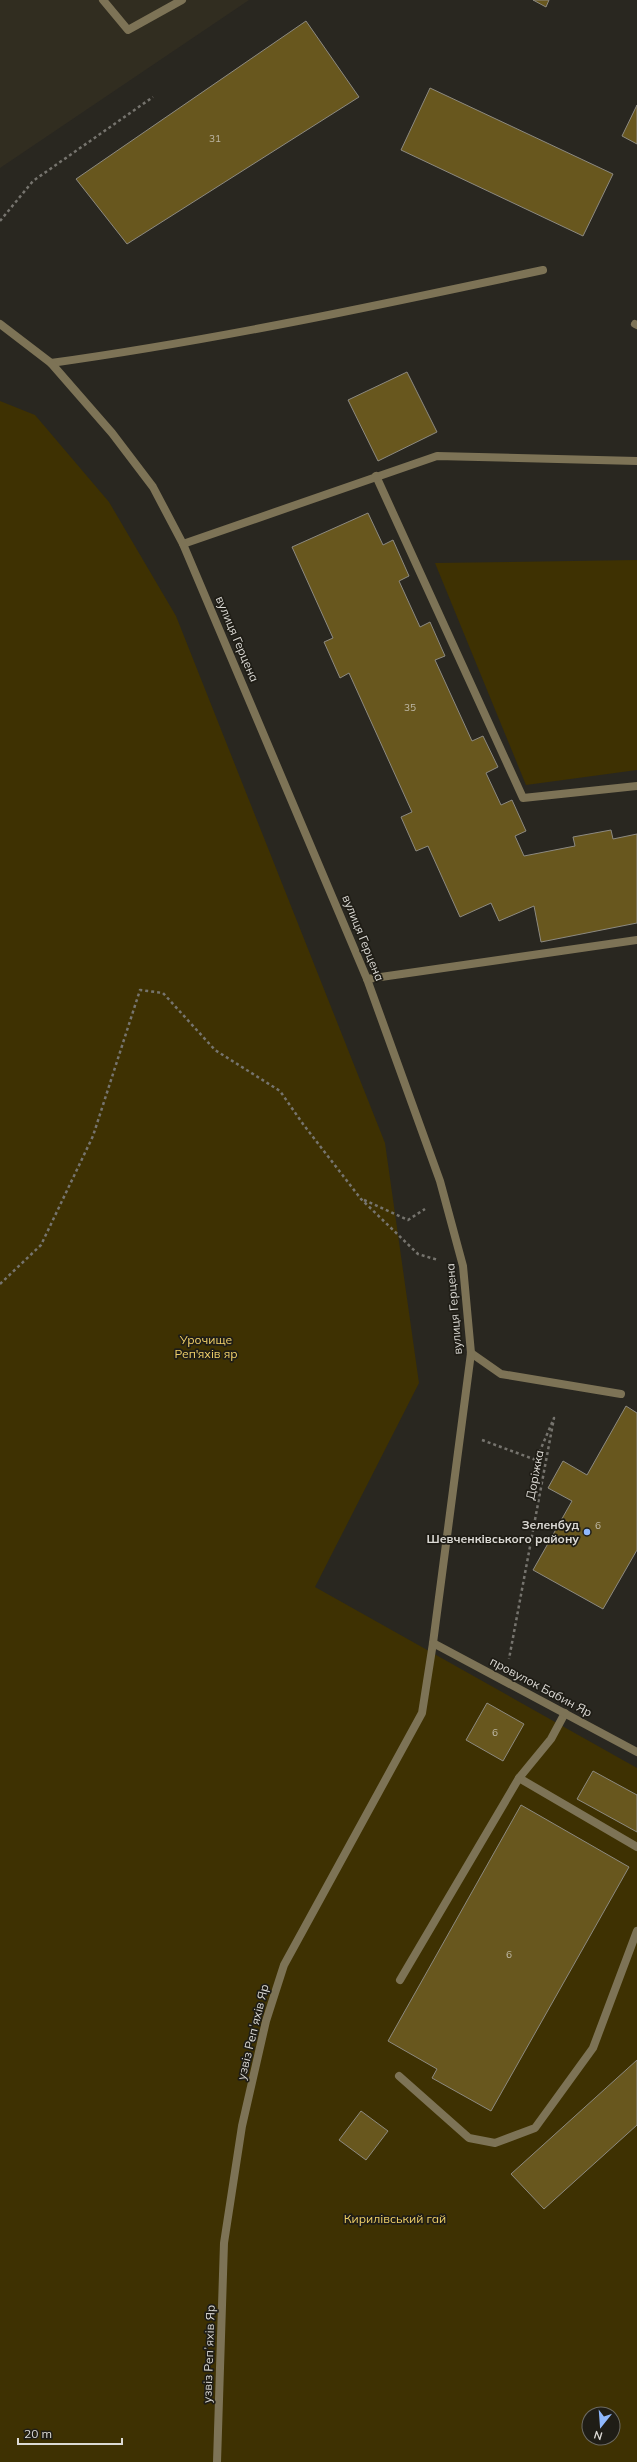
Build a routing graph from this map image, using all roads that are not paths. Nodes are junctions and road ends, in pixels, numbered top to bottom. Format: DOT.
graph roads {
  1 [pos="103,0"];
  2 [pos="182,0"];
  3 [pos="543,270"];
  4 [pos="0,324"];
  5 [pos="51,363"];
  6 [pos="637,461"];
  7 [pos="376,476"];
  8 [pos="183,544"];
  9 [pos="637,786"];
  10 [pos="637,940"];
  11 [pos="367,979"];
  12 [pos="471,1353"];
  13 [pos="621,1394"];
  14 [pos="433,1643"];
  15 [pos="565,1713"];
  16 [pos="637,1752"];
  17 [pos="519,1778"];
  18 [pos="637,1847"];
  19 [pos="637,1931"];
  20 [pos="400,1980"];
  21 [pos="399,2076"];
  22 [pos="217,2462"];
  1 -- 2 [label="street"];
  3 -- 5 [label="street"];
  4 -- 5 [label="street, вулиця Герцена"];
  5 -- 8 [label="street, вулиця Герцена"];
  6 -- 7 [label="street"];
  7 -- 8 [label="street"];
  7 -- 9 [label="street"];
  8 -- 11 [label="street, вулиця Герцена"];
  10 -- 11 [label="street"];
  11 -- 12 [label="street, вулиця Герцена"];
  12 -- 13 [label="street"];
  12 -- 14 [label="street, вулиця Герцена"];
  14 -- 15 [label="street, провулок Бабин Яр"];
  14 -- 22 [label="street, узвіз Репʼяхів Яр"];
  15 -- 16 [label="street, провулок Бабин Яр"];
  15 -- 17 [label="street"];
  17 -- 18 [label="street"];
  17 -- 20 [label="street"];
  19 -- 21 [label="street"];
}
